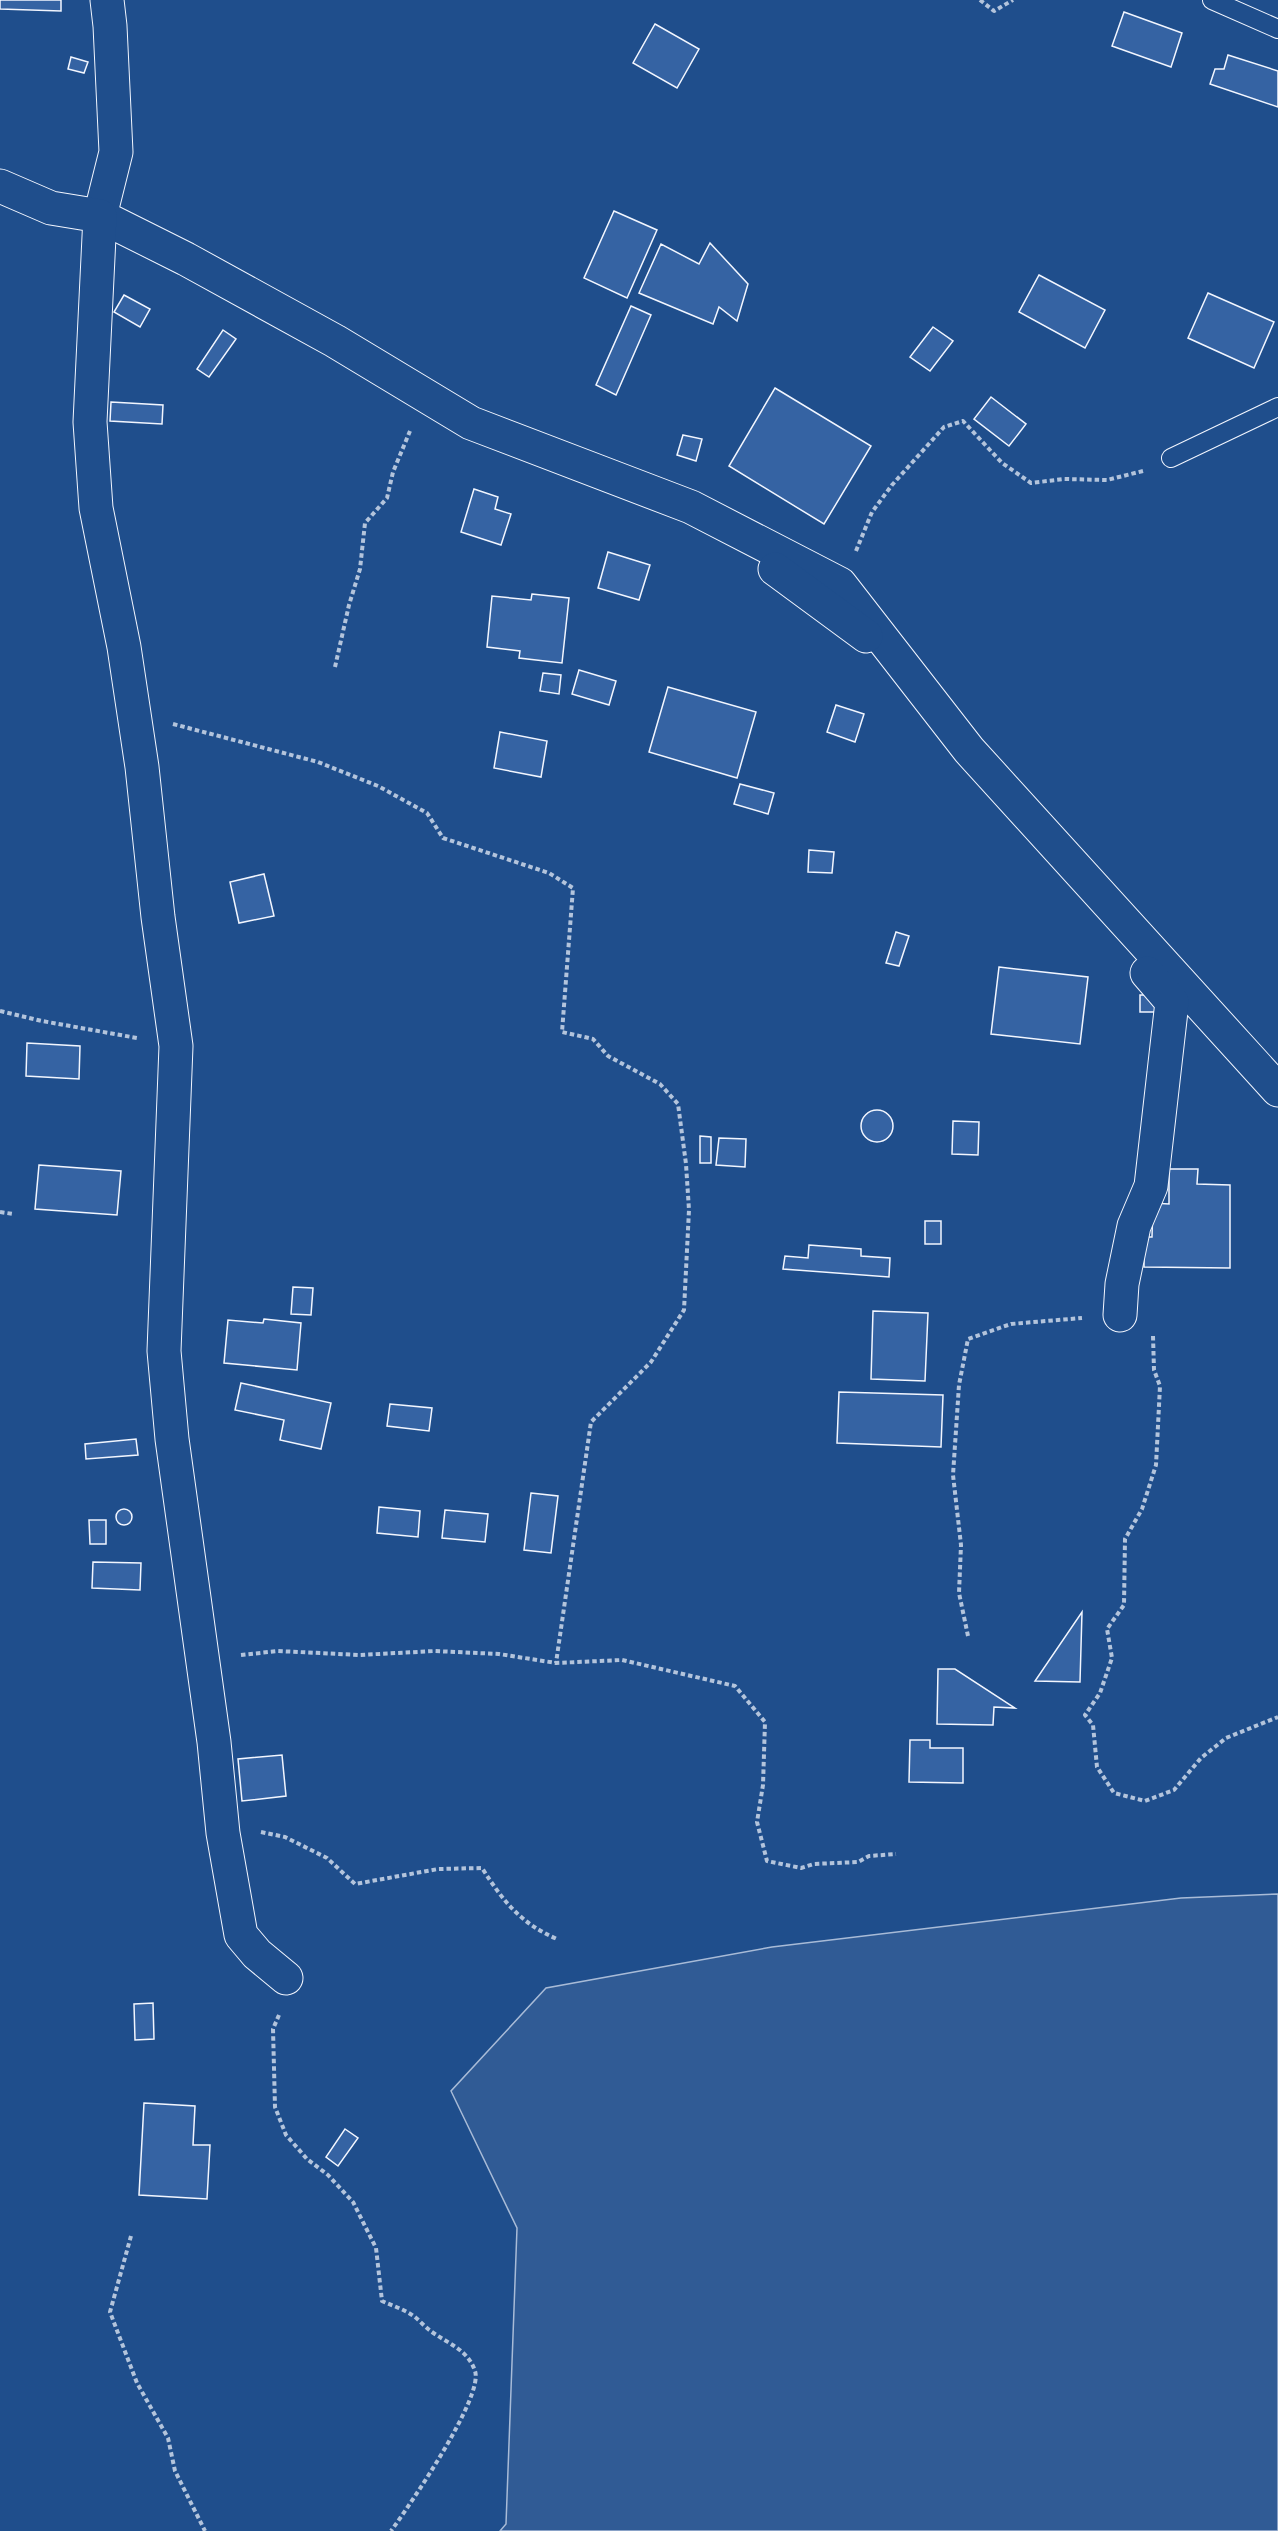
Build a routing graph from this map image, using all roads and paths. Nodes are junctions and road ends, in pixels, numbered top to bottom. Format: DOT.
graph roads {
  1 [pos="107,0"];
  2 [pos="980,0"];
  3 [pos="1012,0"];
  4 [pos="1212,0"];
  5 [pos="1278,29"];
  6 [pos="0,186"];
  7 [pos="100,216"];
  8 [pos="433,400"];
  9 [pos="1278,407"];
  10 [pos="1171,458"];
  11 [pos="691,507"];
  12 [pos="840,584"];
  13 [pos="335,667"];
  14 [pos="134,714"];
  15 [pos="0,1011"];
  16 [pos="176,1046"];
  17 [pos="1278,1090"];
  18 [pos="0,1212"];
  19 [pos="13,1214"];
  20 [pos="1120,1315"];
  21 [pos="968,1636"];
  22 [pos="203,1658"];
  23 [pos="556,1663"];
  24 [pos="1278,1717"];
  25 [pos="224,1833"];
  26 [pos="896,1854"];
  27 [pos="557,1939"];
  28 [pos="286,1978"];
  29 [pos="131,2236"];
  30 [pos="205,2531"];
  31 [pos="391,2531"];
  1 -- 7 [label="street"];
  2 -- 3 [label="path"];
  4 -- 5 [label="lane"];
  6 -- 7 [label="street"];
  7 -- 8 [label="street"];
  7 -- 14 [label="street"];
  8 -- 11 [label="street"];
  8 -- 13 [label="path"];
  9 -- 10 [label="lane"];
  10 -- 12 [label="path"];
  11 -- 12 [label="street"];
  11 -- 20 [label="street"];
  12 -- 17 [label="street"];
  14 -- 16 [label="street"];
  14 -- 23 [label="path"];
  15 -- 16 [label="path"];
  16 -- 22 [label="street"];
  18 -- 19 [label="path"];
  20 -- 21 [label="path"];
  20 -- 24 [label="path"];
  22 -- 23 [label="path"];
  22 -- 25 [label="street"];
  23 -- 26 [label="path"];
  25 -- 27 [label="path"];
  25 -- 28 [label="street"];
  28 -- 31 [label="path"];
  29 -- 30 [label="path"];
}
